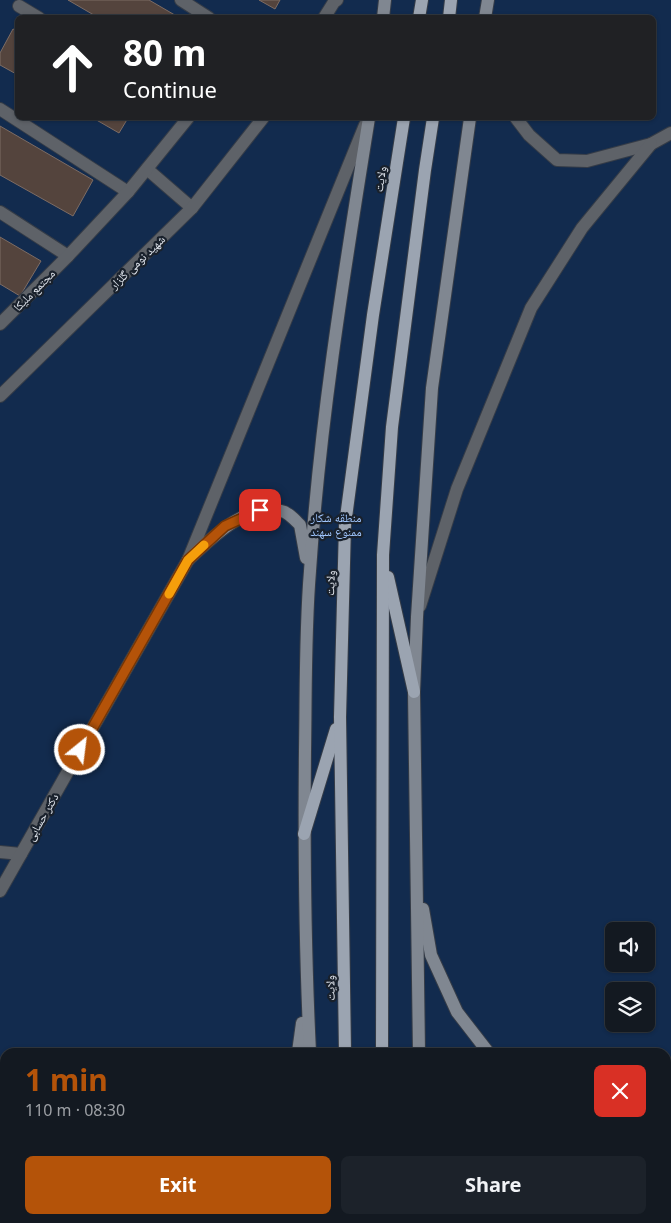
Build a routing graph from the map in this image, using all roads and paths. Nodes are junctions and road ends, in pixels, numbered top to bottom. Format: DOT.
graph roads {
  1 [pos="181,0"];
  2 [pos="337,0"];
  3 [pos="385,0"];
  4 [pos="422,0"];
  5 [pos="452,0"];
  6 [pos="488,0"];
  7 [pos="19,6"];
  8 [pos="34,15"];
  9 [pos="204,15"];
  10 [pos="326,15"];
  11 [pos="383,15"];
  12 [pos="420,15"];
  13 [pos="450,15"];
  14 [pos="486,15"];
  15 [pos="0,109"];
  16 [pos="15,119"];
  17 [pos="17,120"];
  18 [pos="186,120"];
  19 [pos="260,120"];
  20 [pos="367,120"];
  21 [pos="368,120"];
  22 [pos="404,120"];
  23 [pos="433,120"];
  24 [pos="470,120"];
  25 [pos="518,120"];
  26 [pos="671,132"];
  27 [pos="652,144"];
  28 [pos="147,169"];
  29 [pos="128,192"];
  30 [pos="192,208"];
  31 [pos="0,212"];
  32 [pos="68,256"];
  33 [pos="0,324"];
  34 [pos="0,396"];
  35 [pos="382,555"];
  36 [pos="188,560"];
  37 [pos="309,574"];
  38 [pos="416,617"];
  39 [pos="414,692"];
  40 [pos="340,717"];
  41 [pos="304,834"];
  42 [pos="0,852"];
  43 [pos="21,854"];
  44 [pos="416,866"];
  45 [pos="0,891"];
  46 [pos="307,994"];
  47 [pos="299,1048"];
  48 [pos="310,1048"];
  49 [pos="345,1048"];
  50 [pos="382,1048"];
  51 [pos="419,1048"];
  52 [pos="485,1048"];
  1 -- 9 [label="street"];
  2 -- 10 [label="street"];
  3 -- 11 [label="main road"];
  4 -- 12 [label="main road"];
  5 -- 13 [label="main road"];
  6 -- 14 [label="main road"];
  7 -- 8 [label="street"];
  15 -- 16 [label="street"];
  17 -- 29 [label="street"];
  18 -- 28 [label="street, مجتمع ملیکا"];
  19 -- 30 [label="street, شهید نومی گلزار"];
  20 -- 36 [label="street, دکتر حسابی"];
  21 -- 37 [label="main road"];
  22 -- 40 [label="main road, ولایت"];
  23 -- 35 [label="main road"];
  24 -- 38 [label="main road"];
  25 -- 27 [label="street"];
  26 -- 27 [label="street"];
  27 -- 38 [label="street"];
  28 -- 29 [label="street, مجتمع ملیکا"];
  28 -- 30 [label="street"];
  29 -- 32 [label="street, مجتمع ملیکا"];
  30 -- 34 [label="street, شهید نومی گلزار"];
  31 -- 32 [label="street"];
  32 -- 33 [label="street, مجتمع ملیکا"];
  35 -- 39 [label="main road"];
  35 -- 50 [label="main road"];
  36 -- 37 [label="main road"];
  36 -- 43 [label="street, دکتر حسابی"];
  37 -- 41 [label="main road"];
  38 -- 39 [label="main road"];
  39 -- 44 [label="main road"];
  40 -- 41 [label="main road"];
  40 -- 49 [label="main road, ولایت"];
  41 -- 46 [label="main road"];
  42 -- 43 [label="street"];
  43 -- 45 [label="street, دکتر حسابی"];
  44 -- 51 [label="main road"];
  44 -- 52 [label="main road"];
  46 -- 47 [label="main road"];
  46 -- 48 [label="main road"];
}
